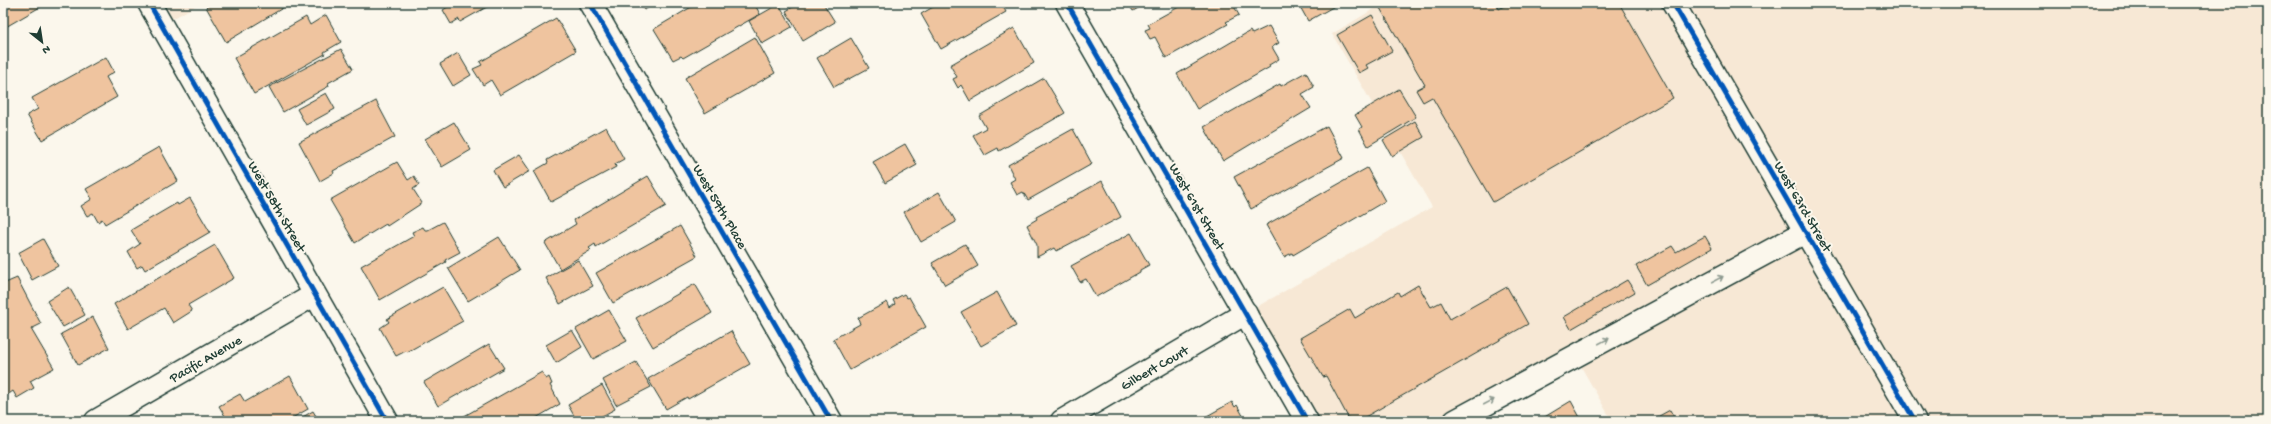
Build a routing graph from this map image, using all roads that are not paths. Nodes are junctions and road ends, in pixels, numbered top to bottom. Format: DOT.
graph roads {
  1 [pos="149,3"];
  2 [pos="590,3"];
  3 [pos="1067,3"];
  4 [pos="1673,3"];
  5 [pos="1805,232"];
  6 [pos="314,295"];
  7 [pos="1246,313"];
  8 [pos="96,421"];
  9 [pos="387,421"];
  10 [pos="831,421"];
  11 [pos="1062,421"];
  12 [pos="1307,421"];
  13 [pos="1455,421"];
  14 [pos="1915,421"];
  1 -- 6 [label="street, West 58th Street"];
  2 -- 10 [label="street, West 59th Place"];
  3 -- 7 [label="street, West 61st Street"];
  4 -- 5 [label="street, West 63rd Street"];
  13 -- 5 [label="street, one-way"];
  5 -- 14 [label="street, West 63rd Street"];
  6 -- 8 [label="street, Pacific Avenue"];
  6 -- 9 [label="street, West 58th Street"];
  7 -- 11 [label="street, Gilbert Court"];
  7 -- 12 [label="street, West 61st Street"];
}
